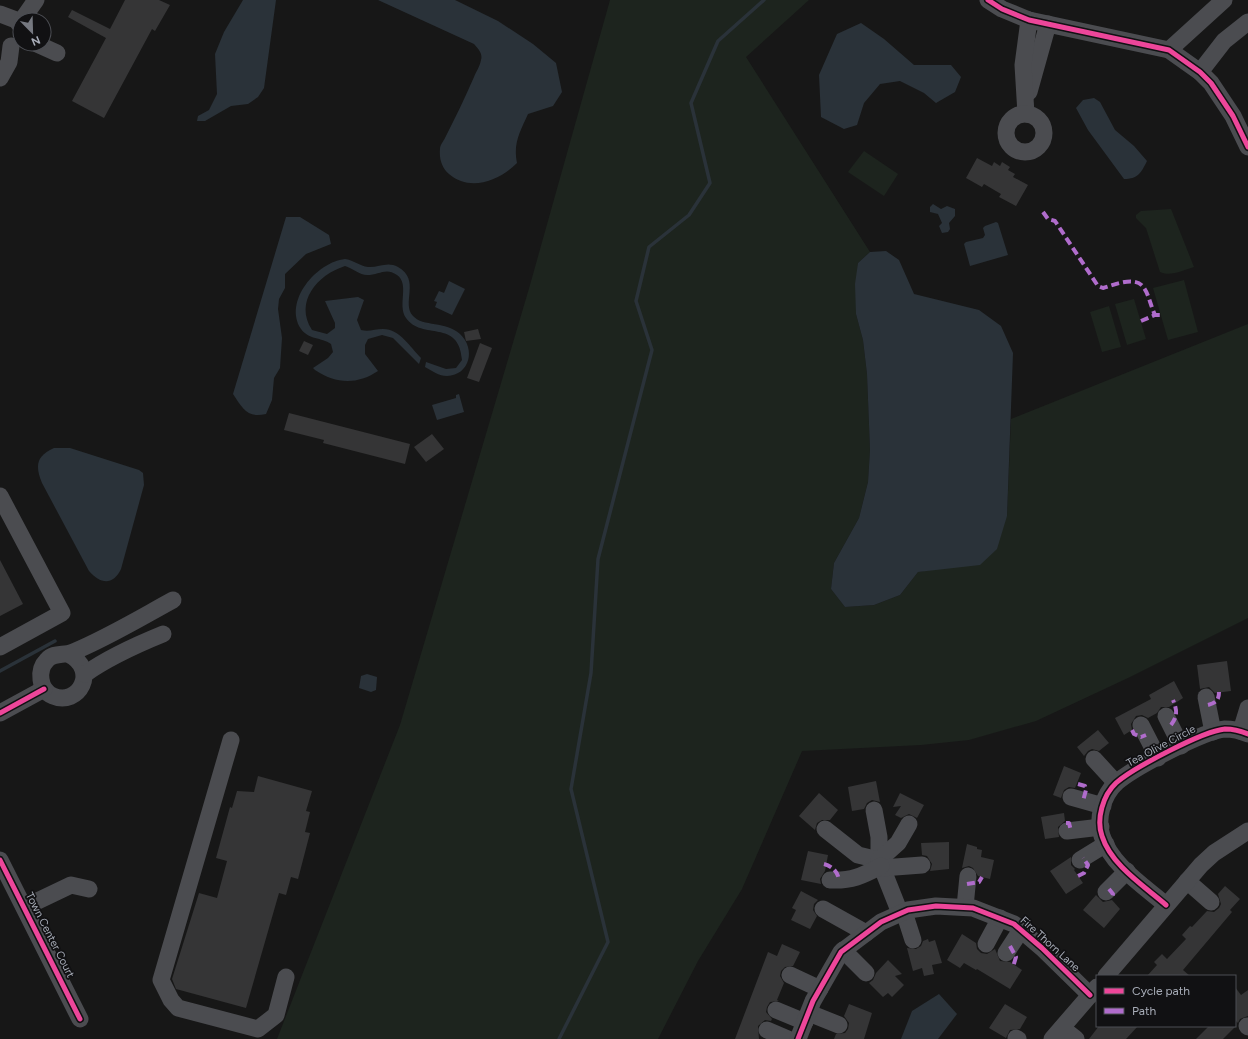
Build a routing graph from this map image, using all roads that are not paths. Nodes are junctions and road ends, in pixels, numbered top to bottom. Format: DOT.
graph roads {
  1 [pos="36,0"];
  2 [pos="988,0"];
  3 [pos="1224,0"];
  4 [pos="25,12"];
  5 [pos="1029,20"];
  6 [pos="1248,22"];
  7 [pos="1048,24"];
  8 [pos="12,27"];
  9 [pos="1169,50"];
  10 [pos="52,51"];
  11 [pos="57,53"];
  12 [pos="1200,72"];
  13 [pos="0,78"];
  14 [pos="1248,148"];
  15 [pos="0,496"];
  16 [pos="173,600"];
  17 [pos="120,629"];
  18 [pos="163,634"];
  19 [pos="0,647"];
  20 [pos="132,647"];
  21 [pos="68,654"];
  22 [pos="85,674"];
  23 [pos="44,689"];
  24 [pos="1206,696"];
  25 [pos="1248,708"];
  26 [pos="0,713"];
  27 [pos="1166,716"];
  28 [pos="1141,725"];
  29 [pos="1213,732"];
  30 [pos="1245,732"];
  31 [pos="231,740"];
  32 [pos="1181,746"];
  33 [pos="1158,758"];
  34 [pos="1094,759"];
  35 [pos="1116,784"];
  36 [pos="1071,797"];
  37 [pos="1103,806"];
  38 [pos="874,810"];
  39 [pos="908,824"];
  40 [pos="1101,827"];
  41 [pos="825,829"];
  42 [pos="1067,831"];
  43 [pos="1246,838"];
  44 [pos="1106,844"];
  45 [pos="0,860"];
  46 [pos="1080,860"];
  47 [pos="881,865"];
  48 [pos="922,865"];
  49 [pos="1127,871"];
  50 [pos="968,876"];
  51 [pos="830,880"];
  52 [pos="1187,881"];
  53 [pos="89,889"];
  54 [pos="1106,892"];
  55 [pos="1211,902"];
  56 [pos="1166,905"];
  57 [pos="25,907"];
  58 [pos="965,907"];
  59 [pos="824,909"];
  60 [pos="902,912"];
  61 [pos="1000,918"];
  62 [pos="1021,930"];
  63 [pos="866,933"];
  64 [pos="913,940"];
  65 [pos="986,944"];
  66 [pos="843,950"];
  67 [pos="1006,953"];
  68 [pos="866,973"];
  69 [pos="790,975"];
  70 [pos="1107,975"];
  71 [pos="286,977"];
  72 [pos="820,989"];
  73 [pos="1094,991"];
  74 [pos="776,1010"];
  75 [pos="807,1017"];
  76 [pos="80,1019"];
  77 [pos="838,1025"];
  78 [pos="768,1030"];
  79 [pos="1057,1033"];
  80 [pos="788,1039"];
  81 [pos="798,1039"];
  82 [pos="1076,1039"];
  1 -- 4 [label="street"];
  2 -- 5 [label="street"];
  3 -- 9 [label="street"];
  5 -- 7 [label="street"];
  5 -- 7 [label="street"];
  6 -- 12 [label="street"];
  7 -- 9 [label="street"];
  8 -- 13 [label="street"];
  9 -- 12 [label="street"];
  10 -- 11 [label="street"];
  12 -- 14 [label="street"];
  15 -- 19 [label="street"];
  16 -- 17 [label="street"];
  17 -- 20 [label="street"];
  17 -- 21 [label="street"];
  18 -- 20 [label="street"];
  20 -- 22 [label="street"];
  21 -- 22 [label="street"];
  21 -- 23 [label="street"];
  22 -- 23 [label="street"];
  23 -- 26 [label="street"];
  24 -- 29 [label="street"];
  25 -- 30 [label="street"];
  27 -- 32 [label="street"];
  28 -- 33 [label="street"];
  29 -- 30 [label="street, Tea Olive Circle"];
  29 -- 32 [label="street, Tea Olive Circle"];
  31 -- 71 [label="street"];
  32 -- 33 [label="street, Tea Olive Circle"];
  33 -- 35 [label="street, Tea Olive Circle"];
  34 -- 35 [label="street"];
  35 -- 37 [label="street, Tea Olive Circle"];
  36 -- 37 [label="street"];
  37 -- 40 [label="street, Tea Olive Circle"];
  38 -- 47 [label="street"];
  39 -- 47 [label="street"];
  40 -- 42 [label="street"];
  40 -- 44 [label="street, Tea Olive Circle"];
  41 -- 47 [label="street"];
  43 -- 52 [label="street"];
  44 -- 46 [label="street"];
  44 -- 49 [label="street, Tea Olive Circle"];
  45 -- 57 [label="street, Town Center Court"];
  47 -- 48 [label="street"];
  47 -- 51 [label="street"];
  47 -- 60 [label="street"];
  49 -- 54 [label="street"];
  49 -- 56 [label="street, Tea Olive Circle"];
  50 -- 58 [label="street"];
  52 -- 55 [label="street"];
  52 -- 56 [label="street"];
  53 -- 57 [label="street"];
  56 -- 70 [label="street"];
  57 -- 76 [label="street, Town Center Court"];
  58 -- 60 [label="street, Fire Thorn Lane"];
  58 -- 61 [label="street, Fire Thorn Lane"];
  59 -- 63 [label="street"];
  60 -- 63 [label="street, Fire Thorn Lane"];
  60 -- 64 [label="street"];
  61 -- 62 [label="street, Fire Thorn Lane"];
  61 -- 65 [label="street"];
  62 -- 67 [label="street"];
  62 -- 73 [label="street, Fire Thorn Lane"];
  63 -- 66 [label="street, Fire Thorn Lane"];
  66 -- 68 [label="street"];
  66 -- 72 [label="street, Fire Thorn Lane"];
  69 -- 72 [label="street"];
  72 -- 75 [label="street, Fire Thorn Lane"];
  73 -- 79 [label="street"];
  74 -- 75 [label="street"];
  75 -- 77 [label="street"];
  75 -- 81 [label="street, Fire Thorn Lane"];
  78 -- 80 [label="street"];
  79 -- 82 [label="street"];
}
